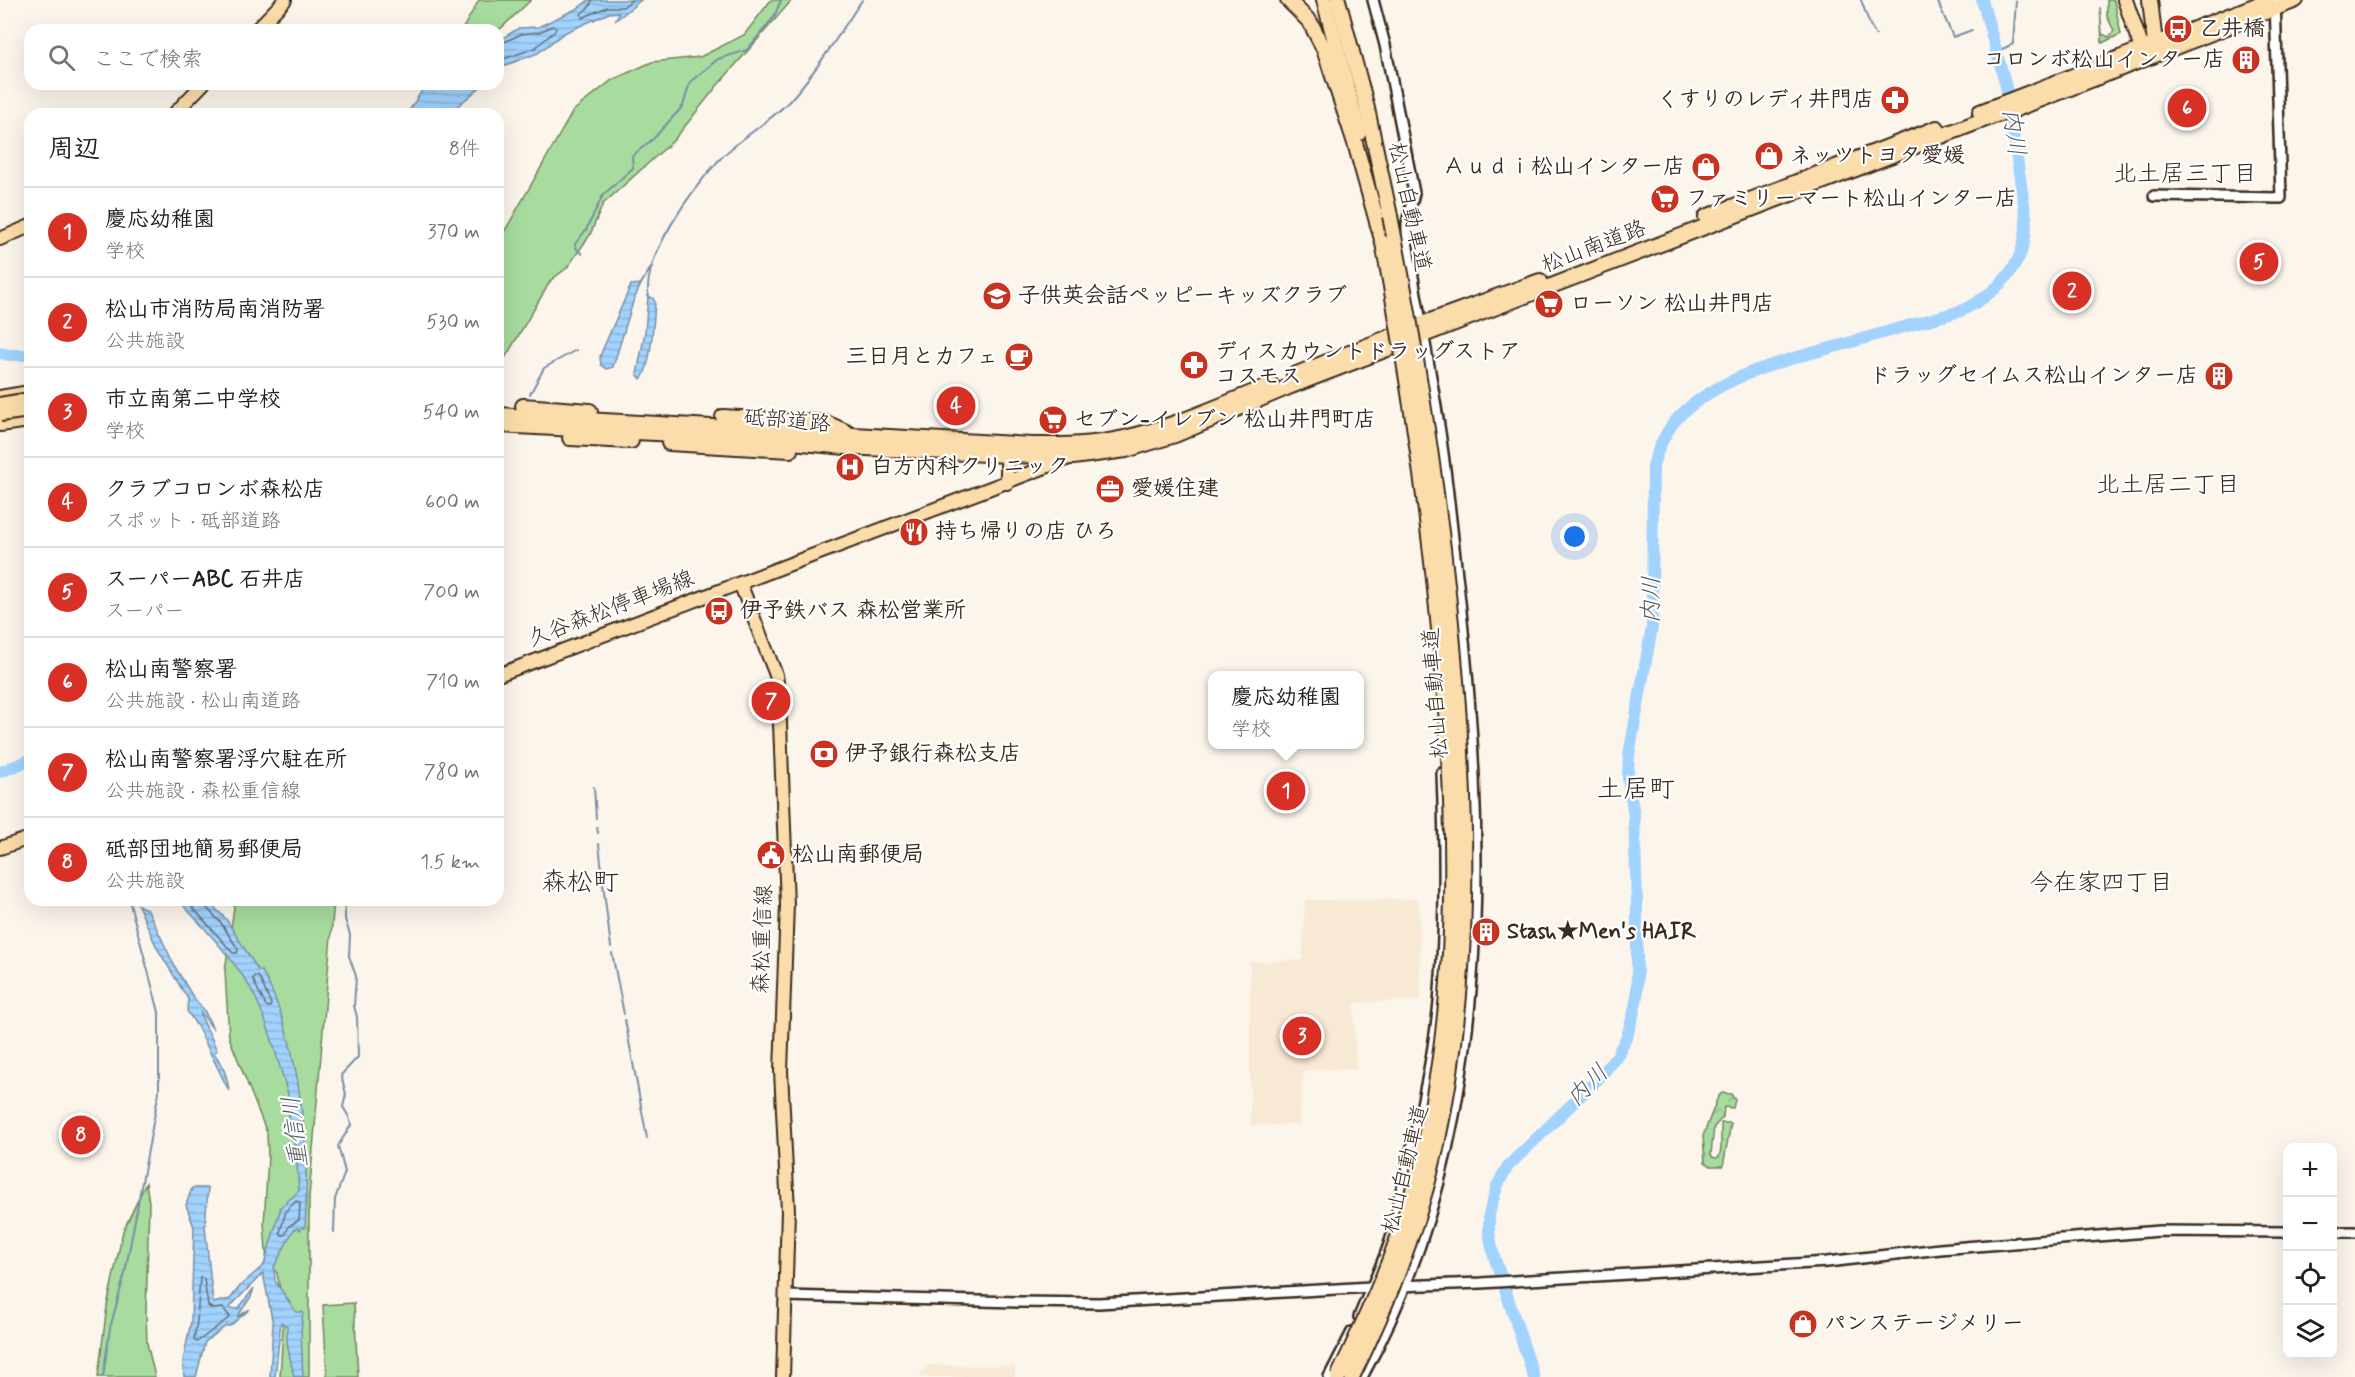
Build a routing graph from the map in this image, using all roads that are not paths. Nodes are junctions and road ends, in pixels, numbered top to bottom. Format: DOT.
graph roads {
  1 [pos="285,0"];
  2 [pos="1288,0"];
  3 [pos="1324,0"];
  4 [pos="1338,0"];
  5 [pos="1373,0"];
  6 [pos="2125,0"];
  7 [pos="2150,0"];
  8 [pos="2296,0"];
  9 [pos="2273,3"];
  10 [pos="262,24"];
  11 [pos="2150,50"];
  12 [pos="198,90"];
  13 [pos="180,108"];
  14 [pos="2154,196"];
  15 [pos="1382,217"];
  16 [pos="24,229"];
  17 [pos="0,239"];
  18 [pos="1423,329"];
  19 [pos="24,387"];
  20 [pos="24,394"];
  21 [pos="4,399"];
  22 [pos="24,400"];
  23 [pos="523,406"];
  24 [pos="24,412"];
  25 [pos="504,415"];
  26 [pos="7,419"];
  27 [pos="24,420"];
  28 [pos="504,425"];
  29 [pos="735,432"];
  30 [pos="513,435"];
  31 [pos="849,441"];
  32 [pos="1007,449"];
  33 [pos="1072,451"];
  34 [pos="1007,483"];
  35 [pos="740,583"];
  36 [pos="504,673"];
  37 [pos="1442,773"];
  38 [pos="24,840"];
  39 [pos="0,848"];
  40 [pos="2283,1232"];
  41 [pos="2337,1232"];
  42 [pos="2355,1232"];
  43 [pos="1371,1287"];
  44 [pos="1406,1287"];
  45 [pos="785,1296"];
  46 [pos="783,1377"];
  47 [pos="1329,1377"];
  48 [pos="1338,1377"];
  49 [pos="1352,1377"];
  50 [pos="1362,1377"];
  1 -- 10 [label="main road"];
  2 -- 15 [label="highway"];
  3 -- 15 [label="highway, 松山自動車道"];
  4 -- 15 [label="highway, 松山自動車道"];
  5 -- 18 [label="street"];
  6 -- 11 [label="highway"];
  7 -- 11 [label="highway"];
  8 -- 9 [label="highway, 松山南道路"];
  9 -- 11 [label="highway, 松山南道路"];
  9 -- 14 [label="street"];
  11 -- 18 [label="highway, 松山南道路"];
  12 -- 13 [label="main road"];
  15 -- 48 [label="highway, 松山自動車道, bridge"];
  15 -- 49 [label="highway, 松山自動車道, bridge"];
  16 -- 17 [label="main road"];
  18 -- 33 [label="highway, 松山南道路"];
  18 -- 44 [label="street"];
  19 -- 21 [label="highway"];
  20 -- 21 [label="highway"];
  21 -- 22 [label="highway, bridge"];
  23 -- 31 [label="highway"];
  24 -- 26 [label="highway, bridge"];
  25 -- 29 [label="highway, 砥部道路"];
  26 -- 27 [label="highway"];
  28 -- 29 [label="highway, 砥部道路"];
  29 -- 31 [label="highway, 砥部道路"];
  30 -- 31 [label="highway"];
  31 -- 32 [label="highway, 砥部道路"];
  32 -- 33 [label="highway, 砥部道路"];
  32 -- 34 [label="main road"];
  33 -- 34 [label="main road"];
  34 -- 35 [label="main road"];
  35 -- 36 [label="main road, 久谷森松停車場線"];
  35 -- 45 [label="main road, 森松重信線"];
  37 -- 43 [label="street"];
  38 -- 39 [label="main road"];
  40 -- 44 [label="street"];
  41 -- 42 [label="street"];
  43 -- 44 [label="street"];
  43 -- 45 [label="street"];
  43 -- 47 [label="street"];
  44 -- 50 [label="street"];
  45 -- 46 [label="main road, 森松重信線"];
}
